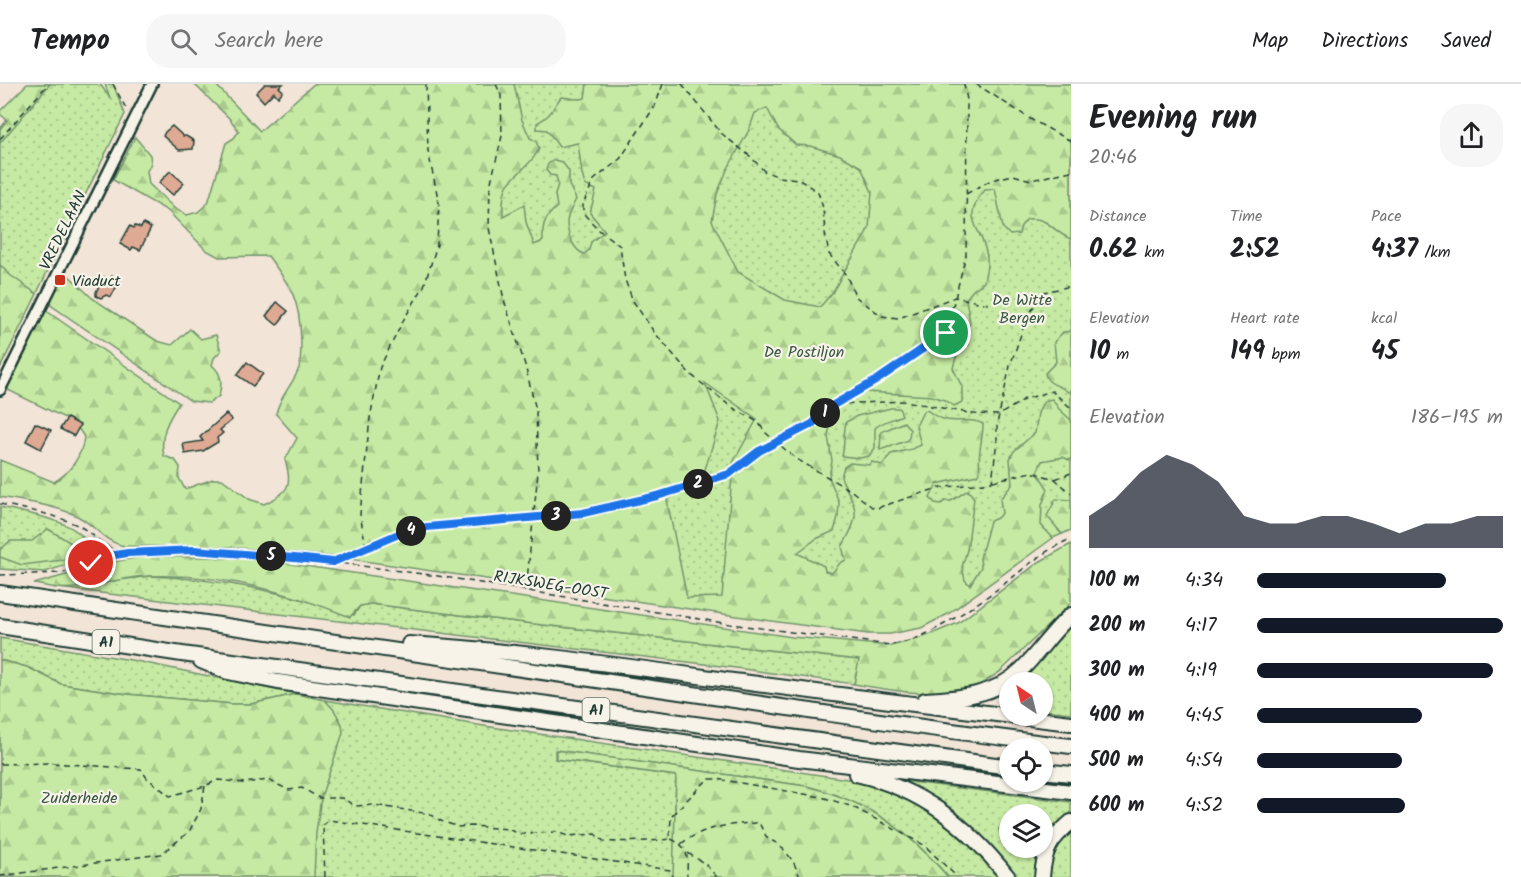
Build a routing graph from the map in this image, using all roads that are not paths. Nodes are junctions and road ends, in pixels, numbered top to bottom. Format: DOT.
graph roads {
  1 [pos="152,84"];
  2 [pos="0,390"];
  3 [pos="0,593"];
  4 [pos="1071,615"];
  5 [pos="0,626"];
  6 [pos="326,639"];
  7 [pos="182,654"];
  8 [pos="884,701"];
  9 [pos="1071,723"];
  10 [pos="1071,746"];
  11 [pos="799,759"];
  12 [pos="999,765"];
  13 [pos="1053,772"];
  14 [pos="1071,774"];
  15 [pos="1071,792"];
  16 [pos="1071,822"];
  17 [pos="1008,877"];
  18 [pos="1042,877"];
  1 -- 2 [label="street, VREDELAAN"];
  3 -- 6 [label="highway, A1"];
  4 -- 8 [label="highway, A1"];
  5 -- 7 [label="highway, A1"];
  6 -- 8 [label="highway, A1"];
  6 -- 10 [label="highway, A1"];
  7 -- 11 [label="highway, A1"];
  7 -- 12 [label="highway, A1"];
  8 -- 9 [label="highway, A1"];
  11 -- 15 [label="highway, A1"];
  11 -- 17 [label="highway, A1"];
  13 -- 14 [label="highway"];
  16 -- 18 [label="highway"];
}
